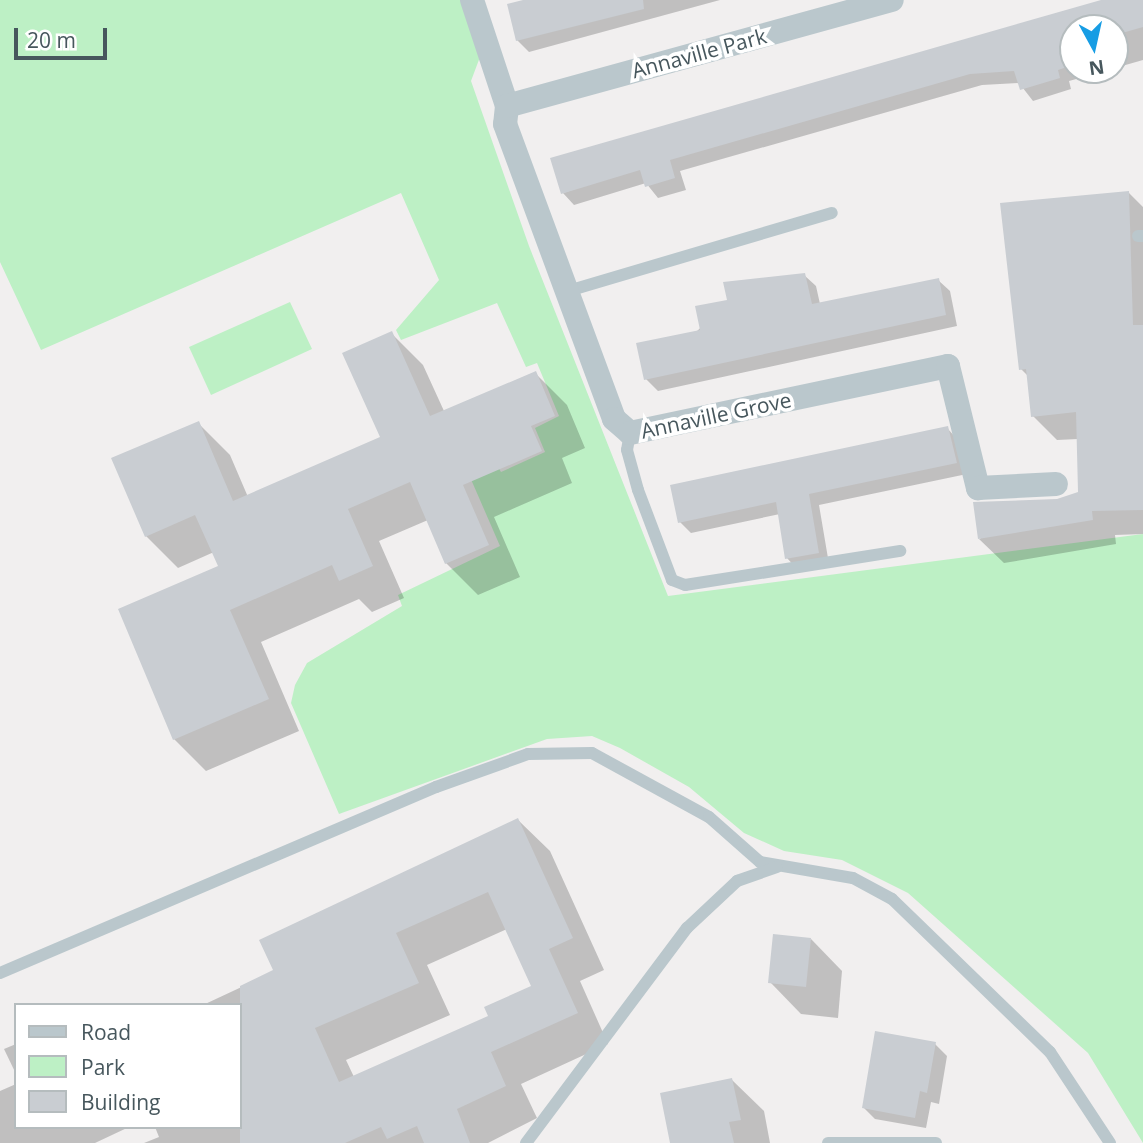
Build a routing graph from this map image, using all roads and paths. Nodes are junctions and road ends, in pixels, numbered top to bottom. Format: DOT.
graph roads {
  1 [pos="472,0"];
  2 [pos="892,0"];
  3 [pos="507,106"];
  4 [pos="832,214"];
  5 [pos="568,292"];
  6 [pos="630,433"];
  7 [pos="1056,484"];
  8 [pos="900,551"];
  9 [pos="776,867"];
  10 [pos="0,973"];
  11 [pos="526,1143"];
  12 [pos="828,1143"];
  13 [pos="936,1143"];
  14 [pos="1110,1143"];
  1 -- 3 [label="street, Annaville Grove"];
  2 -- 3 [label="street, Annaville Park"];
  3 -- 5 [label="street, Annaville Grove"];
  4 -- 5 [label="lane"];
  5 -- 6 [label="street, Annaville Grove"];
  6 -- 7 [label="street, Annaville Grove"];
  6 -- 8 [label="lane"];
  9 -- 10 [label="lane"];
  9 -- 11 [label="lane"];
  9 -- 14 [label="lane"];
  12 -- 13 [label="lane"];
}
